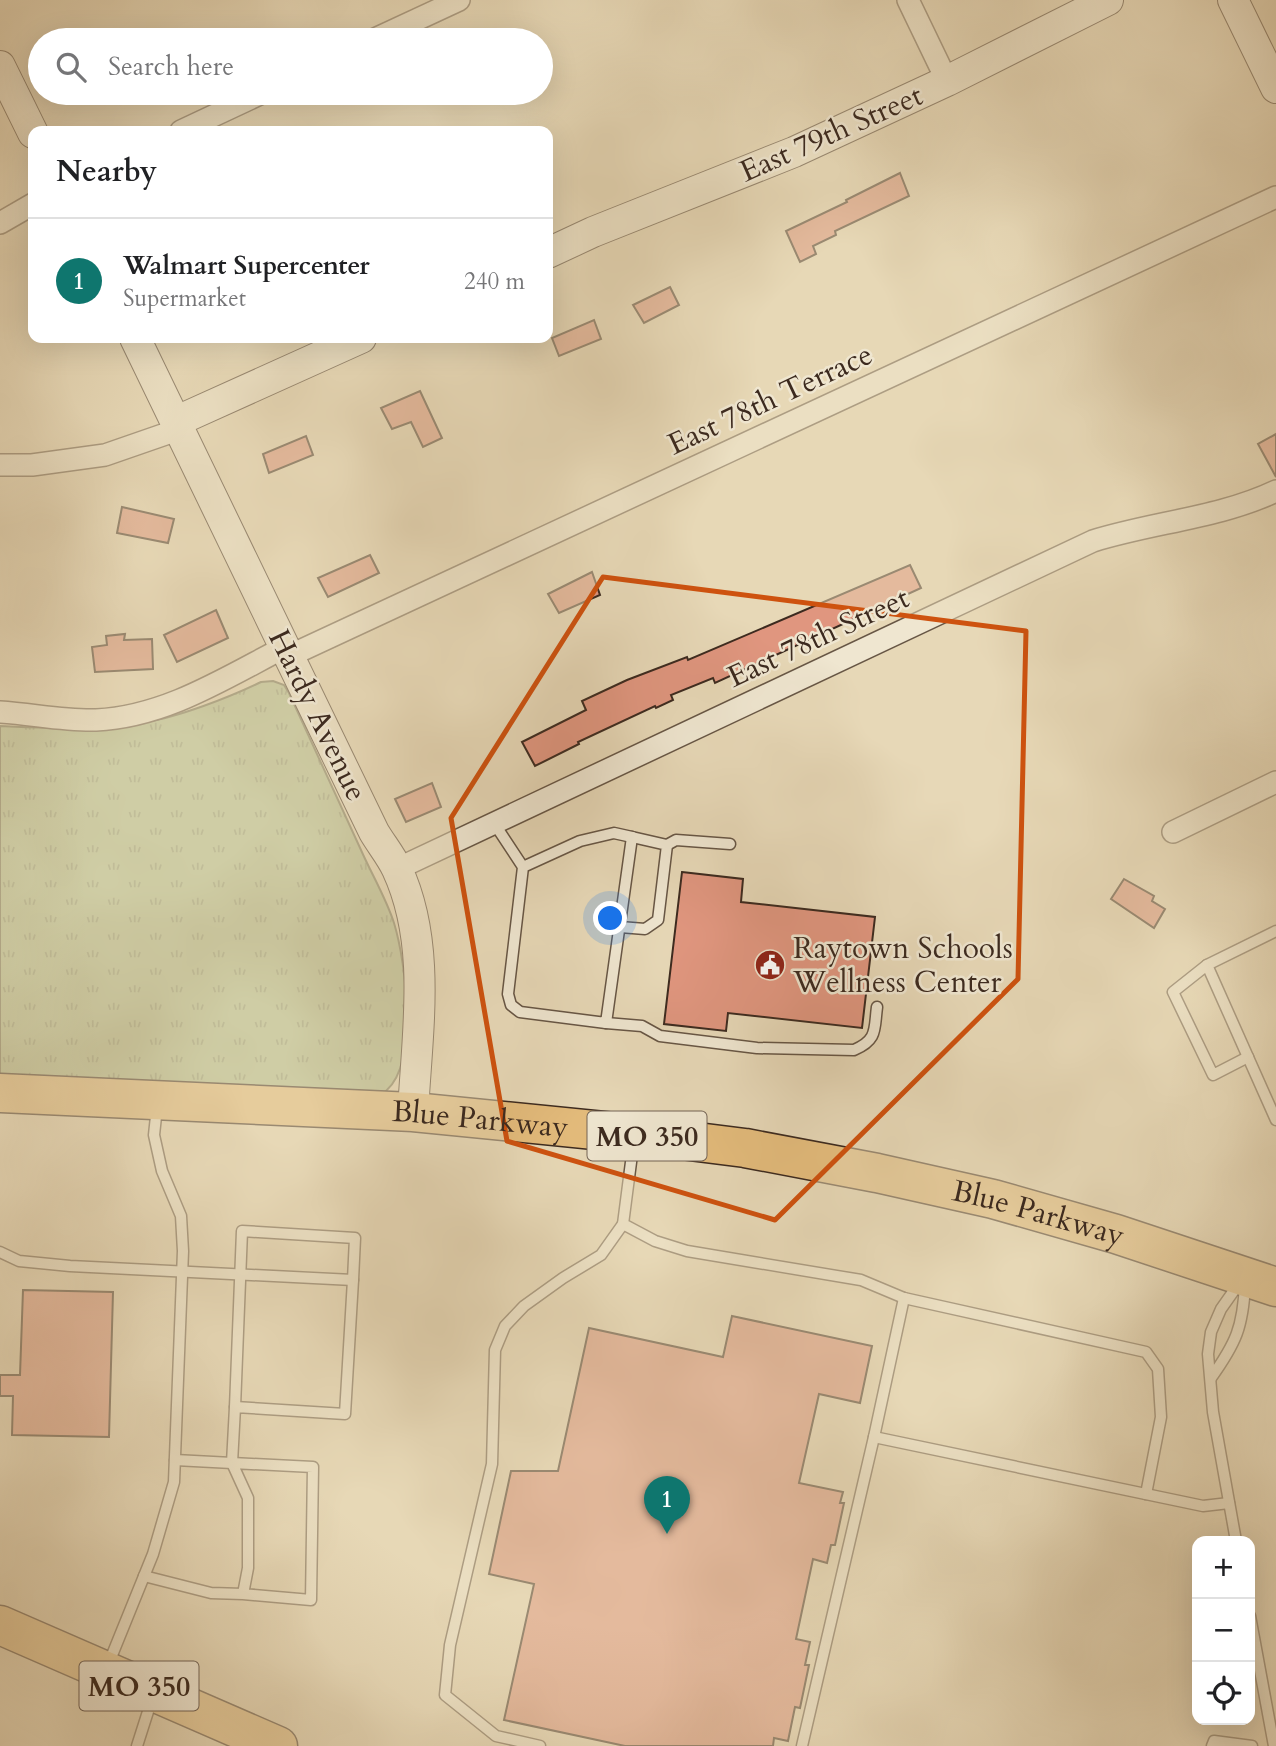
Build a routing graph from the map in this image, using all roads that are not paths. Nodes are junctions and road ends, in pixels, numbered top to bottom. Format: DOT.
graph roads {
  1 [pos="459,0"];
  2 [pos="908,0"];
  3 [pos="1108,0"];
  4 [pos="1233,0"];
  5 [pos="399,28"];
  6 [pos="0,66"];
  7 [pos="947,80"];
  8 [pos="1276,88"];
  9 [pos="236,105"];
  10 [pos="30,126"];
  11 [pos="192,126"];
  12 [pos="1276,197"];
  13 [pos="28,207"];
  14 [pos="0,222"];
  15 [pos="553,251"];
  16 [pos="138,343"];
  17 [pos="351,343"];
  18 [pos="179,425"];
  19 [pos="0,465"];
  20 [pos="1276,491"];
  21 [pos="287,651"];
  22 [pos="0,712"];
  23 [pos="1276,782"];
  24 [pos="494,823"];
  25 [pos="1173,832"];
  26 [pos="632,837"];
  27 [pos="730,844"];
  28 [pos="667,845"];
  29 [pos="523,866"];
  30 [pos="397,869"];
  31 [pos="620,927"];
  32 [pos="1276,931"];
  33 [pos="1207,964"];
  34 [pos="877,1007"];
  35 [pos="606,1023"];
  36 [pos="1248,1057"];
  37 [pos="0,1093"];
  38 [pos="158,1100"];
  39 [pos="413,1112"];
  40 [pos="1276,1120"];
  41 [pos="634,1135"];
  42 [pos="623,1224"];
  43 [pos="0,1252"];
  44 [pos="182,1270"];
  45 [pos="241,1274"];
  46 [pos="353,1280"];
  47 [pos="1261,1281"];
  48 [pos="904,1298"];
  49 [pos="1212,1378"];
  50 [pos="235,1406"];
  51 [pos="874,1437"];
  52 [pos="175,1460"];
  53 [pos="232,1463"];
  54 [pos="1146,1494"];
  55 [pos="1228,1503"];
  56 [pos="1235,1536"];
  57 [pos="144,1576"];
  58 [pos="243,1594"];
  59 [pos="0,1625"];
  60 [pos="1255,1643"];
  61 [pos="106,1671"];
  62 [pos="154,1692"];
  63 [pos="136,1746"];
  64 [pos="278,1746"];
  65 [pos="540,1746"];
  66 [pos="802,1746"];
  67 [pos="1212,1746"];
  68 [pos="1252,1746"];
  69 [pos="1274,1746"];
  1 -- 5 [label="street"];
  2 -- 7 [label="street"];
  3 -- 7 [label="street, East 79th Street"];
  4 -- 8 [label="street"];
  6 -- 10 [label="street"];
  7 -- 15 [label="street, East 79th Street"];
  9 -- 11 [label="street"];
  12 -- 21 [label="street, East 78th Terrace"];
  13 -- 14 [label="street"];
  16 -- 18 [label="street, Hardy Avenue"];
  17 -- 18 [label="street"];
  18 -- 19 [label="street"];
  18 -- 21 [label="street, Hardy Avenue"];
  20 -- 24 [label="street, East 78th Street"];
  21 -- 22 [label="street, East 78th Terrace"];
  21 -- 30 [label="street, Hardy Avenue"];
  23 -- 25 [label="street"];
  24 -- 29 [label="lane"];
  24 -- 30 [label="street, East 78th Street"];
  26 -- 28 [label="lane"];
  26 -- 29 [label="lane"];
  26 -- 31 [label="lane"];
  27 -- 28 [label="lane"];
  28 -- 31 [label="lane"];
  29 -- 35 [label="lane"];
  30 -- 39 [label="street, Hardy Avenue"];
  31 -- 35 [label="lane"];
  32 -- 33 [label="lane"];
  33 -- 36 [label="lane"];
  33 -- 36 [label="lane"];
  34 -- 35 [label="lane"];
  36 -- 40 [label="lane"];
  37 -- 38 [label="highway, Blue Parkway / MO 350"];
  38 -- 39 [label="highway, Blue Parkway / MO 350"];
  38 -- 44 [label="lane"];
  39 -- 41 [label="highway, Blue Parkway / MO 350"];
  41 -- 42 [label="lane"];
  41 -- 47 [label="highway, Blue Parkway / MO 350"];
  42 -- 48 [label="lane"];
  42 -- 65 [label="lane"];
  43 -- 44 [label="lane"];
  44 -- 45 [label="lane"];
  44 -- 52 [label="lane"];
  45 -- 46 [label="lane"];
  45 -- 46 [label="lane"];
  45 -- 50 [label="lane"];
  46 -- 50 [label="lane"];
  47 -- 49 [label="lane"];
  47 -- 49 [label="lane"];
  48 -- 51 [label="lane"];
  48 -- 54 [label="lane"];
  49 -- 55 [label="lane"];
  50 -- 53 [label="lane"];
  51 -- 54 [label="lane"];
  51 -- 66 [label="lane"];
  52 -- 53 [label="lane"];
  52 -- 57 [label="lane"];
  53 -- 58 [label="lane"];
  53 -- 58 [label="lane"];
  54 -- 55 [label="lane"];
  55 -- 56 [label="lane"];
  57 -- 58 [label="lane"];
  57 -- 61 [label="lane"];
  59 -- 61 [label="highway, MO 350"];
  60 -- 69 [label="lane"];
  61 -- 62 [label="highway, MO 350"];
  62 -- 63 [label="lane"];
  62 -- 64 [label="highway, MO 350"];
  67 -- 68 [label="lane"];
}
